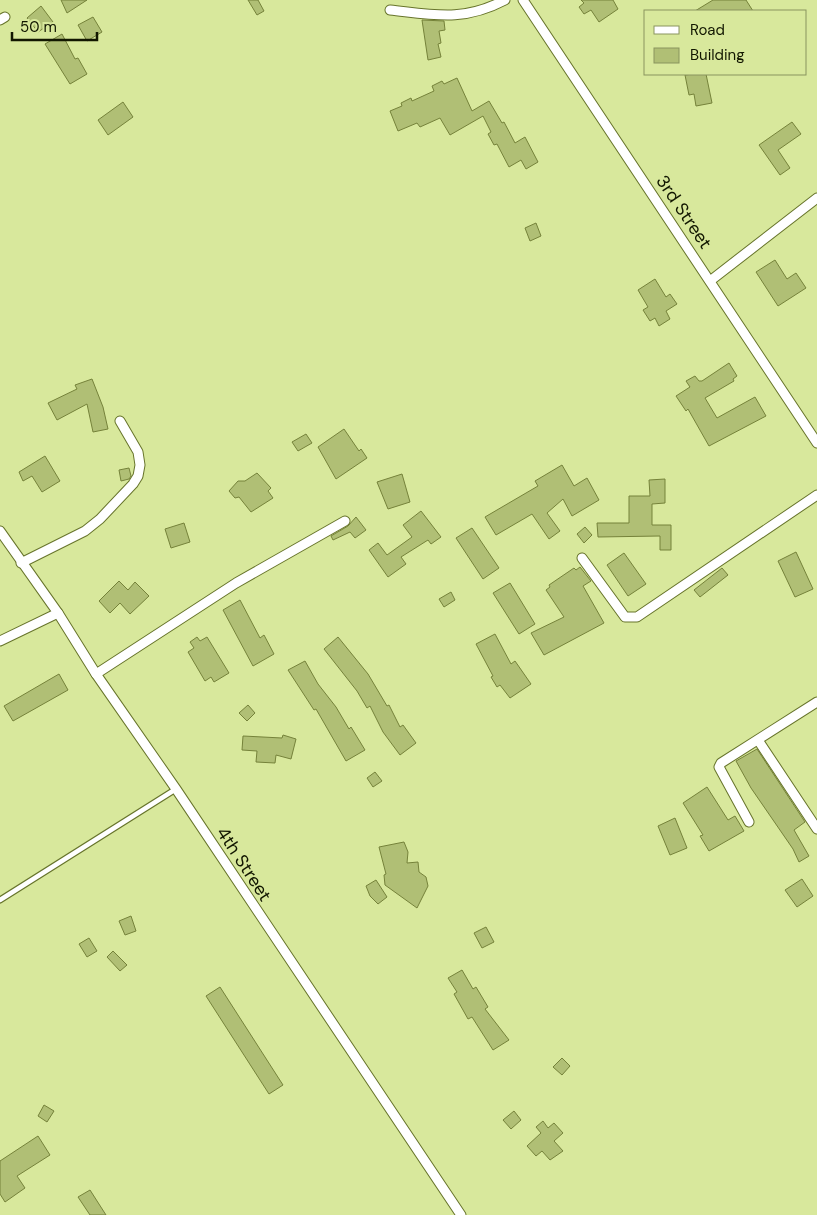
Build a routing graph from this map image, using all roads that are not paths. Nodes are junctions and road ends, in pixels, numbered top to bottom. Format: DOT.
graph roads {
  1 [pos="505,0"];
  2 [pos="523,0"];
  3 [pos="390,10"];
  4 [pos="817,198"];
  5 [pos="710,281"];
  6 [pos="120,421"];
  7 [pos="817,443"];
  8 [pos="817,495"];
  9 [pos="345,521"];
  10 [pos="0,531"];
  11 [pos="582,558"];
  12 [pos="21,563"];
  13 [pos="58,613"];
  14 [pos="0,641"];
  15 [pos="96,674"];
  16 [pos="817,702"];
  17 [pos="758,740"];
  18 [pos="176,789"];
  19 [pos="749,822"];
  20 [pos="817,829"];
  21 [pos="0,900"];
  22 [pos="461,1215"];
  1 -- 3 [label="street"];
  2 -- 5 [label="street, 3rd Street"];
  4 -- 5 [label="street"];
  5 -- 7 [label="street, 3rd Street"];
  6 -- 12 [label="street"];
  8 -- 11 [label="street"];
  9 -- 15 [label="street"];
  10 -- 12 [label="street, 4th Street"];
  12 -- 13 [label="street, 4th Street"];
  13 -- 14 [label="street"];
  13 -- 15 [label="street, 4th Street"];
  15 -- 18 [label="street, 4th Street"];
  16 -- 17 [label="street"];
  17 -- 19 [label="street"];
  17 -- 20 [label="street"];
  18 -- 21 [label="lane"];
  18 -- 22 [label="street, 4th Street"];
}
